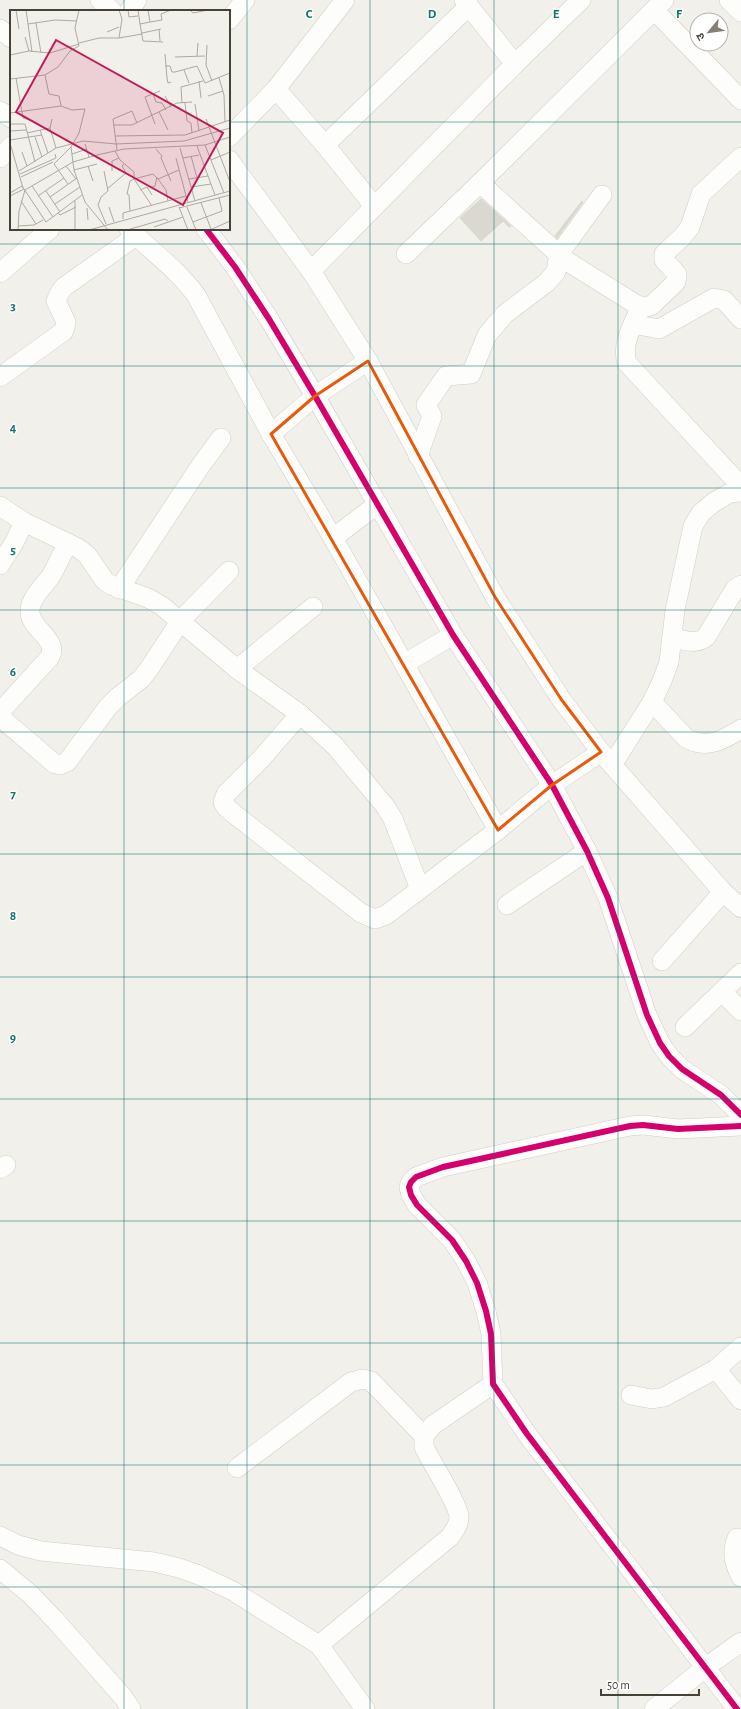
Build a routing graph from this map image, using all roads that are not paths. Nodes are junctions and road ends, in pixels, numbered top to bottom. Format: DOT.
graph roads {
  1 [pos="100,0"];
  2 [pos="137,0"];
  3 [pos="246,0"];
  4 [pos="345,0"];
  5 [pos="729,0"];
  6 [pos="467,3"];
  7 [pos="569,4"];
  8 [pos="659,5"];
  9 [pos="111,10"];
  10 [pos="130,10"];
  11 [pos="741,12"];
  12 [pos="230,19"];
  13 [pos="0,29"];
  14 [pos="10,37"];
  15 [pos="515,64"];
  16 [pos="276,89"];
  17 [pos="741,100"];
  18 [pos="0,111"];
  19 [pos="10,117"];
  20 [pos="230,136"];
  21 [pos="325,145"];
  22 [pos="10,147"];
  23 [pos="741,157"];
  24 [pos="0,158"];
  25 [pos="230,161"];
  26 [pos="480,183"];
  27 [pos="602,195"];
  28 [pos="374,206"];
  29 [pos="49,230"];
  30 [pos="207,230"];
  31 [pos="132,232"];
  32 [pos="406,254"];
  33 [pos="558,254"];
  34 [pos="310,271"];
  35 [pos="0,273"];
  36 [pos="641,307"];
  37 [pos="741,320"];
  38 [pos="633,324"];
  39 [pos="368,361"];
  40 [pos="0,377"];
  41 [pos="315,396"];
  42 [pos="271,434"];
  43 [pos="221,438"];
  44 [pos="418,456"];
  45 [pos="741,486"];
  46 [pos="741,492"];
  47 [pos="378,504"];
  48 [pos="0,506"];
  49 [pos="24,522"];
  50 [pos="333,538"];
  51 [pos="68,543"];
  52 [pos="0,565"];
  53 [pos="229,571"];
  54 [pos="741,585"];
  55 [pos="120,589"];
  56 [pos="314,607"];
  57 [pos="181,620"];
  58 [pos="453,635"];
  59 [pos="672,638"];
  60 [pos="404,664"];
  61 [pos="237,668"];
  62 [pos="652,702"];
  63 [pos="0,712"];
  64 [pos="300,714"];
  65 [pos="0,717"];
  66 [pos="741,729"];
  67 [pos="606,759"];
  68 [pos="552,785"];
  69 [pos="498,830"];
  70 [pos="587,851"];
  71 [pos="420,889"];
  72 [pos="723,892"];
  73 [pos="508,905"];
  74 [pos="741,908"];
  75 [pos="662,961"];
  76 [pos="741,973"];
  77 [pos="722,992"];
  78 [pos="741,1011"];
  79 [pos="685,1027"];
  80 [pos="741,1115"];
  81 [pos="741,1126"];
  82 [pos="741,1347"];
  83 [pos="716,1369"];
  84 [pos="493,1384"];
  85 [pos="631,1395"];
  86 [pos="741,1400"];
  87 [pos="424,1436"];
  88 [pos="237,1468"];
  89 [pos="0,1536"];
  90 [pos="737,1538"];
  91 [pos="0,1569"];
  92 [pos="741,1577"];
  93 [pos="741,1642"];
  94 [pos="319,1645"];
  95 [pos="706,1667"];
  96 [pos="131,1709"];
  97 [pos="365,1709"];
  98 [pos="654,1709"];
  99 [pos="737,1709"];
  1 -- 9 [label="street"];
  2 -- 10 [label="street"];
  3 -- 12 [label="street"];
  4 -- 16 [label="street"];
  5 -- 11 [label="street"];
  6 -- 15 [label="street"];
  6 -- 21 [label="street"];
  7 -- 15 [label="street"];
  8 -- 17 [label="street"];
  8 -- 26 [label="street"];
  13 -- 14 [label="street"];
  15 -- 28 [label="street"];
  16 -- 20 [label="street"];
  16 -- 21 [label="street"];
  18 -- 19 [label="street"];
  21 -- 28 [label="street"];
  22 -- 24 [label="street"];
  23 -- 36 [label="street"];
  25 -- 34 [label="street"];
  26 -- 32 [label="street"];
  26 -- 33 [label="street"];
  27 -- 33 [label="street"];
  28 -- 34 [label="street"];
  29 -- 35 [label="street"];
  30 -- 41 [label="street"];
  31 -- 40 [label="street"];
  31 -- 42 [label="street"];
  33 -- 36 [label="street"];
  33 -- 44 [label="street"];
  34 -- 39 [label="street"];
  36 -- 38 [label="street"];
  37 -- 38 [label="street"];
  38 -- 45 [label="street"];
  39 -- 41 [label="street"];
  39 -- 44 [label="street"];
  41 -- 42 [label="street"];
  41 -- 47 [label="street"];
  42 -- 50 [label="street"];
  43 -- 55 [label="street"];
  44 -- 67 [label="street"];
  46 -- 59 [label="street"];
  47 -- 50 [label="street"];
  47 -- 58 [label="street"];
  48 -- 49 [label="street"];
  49 -- 51 [label="street"];
  49 -- 52 [label="street"];
  50 -- 60 [label="street"];
  51 -- 55 [label="street"];
  51 -- 63 [label="street"];
  53 -- 57 [label="street"];
  54 -- 59 [label="street"];
  55 -- 57 [label="street"];
  56 -- 61 [label="street"];
  57 -- 61 [label="street"];
  57 -- 65 [label="street"];
  58 -- 60 [label="street"];
  58 -- 68 [label="street"];
  59 -- 62 [label="street"];
  60 -- 69 [label="street"];
  61 -- 64 [label="street"];
  62 -- 66 [label="street"];
  62 -- 67 [label="street"];
  64 -- 71 [label="street"];
  64 -- 71 [label="street"];
  67 -- 68 [label="street"];
  67 -- 72 [label="street"];
  68 -- 69 [label="street"];
  68 -- 70 [label="street"];
  69 -- 71 [label="street"];
  70 -- 73 [label="street"];
  70 -- 80 [label="street"];
  72 -- 74 [label="street"];
  72 -- 75 [label="street"];
  76 -- 77 [label="street"];
  77 -- 78 [label="street"];
  77 -- 79 [label="street"];
  81 -- 84 [label="street"];
  82 -- 83 [label="street"];
  83 -- 85 [label="street"];
  83 -- 86 [label="street"];
  84 -- 87 [label="street"];
  84 -- 95 [label="street"];
  87 -- 88 [label="street"];
  87 -- 94 [label="street"];
  89 -- 94 [label="street"];
  90 -- 92 [label="street"];
  91 -- 96 [label="street"];
  93 -- 95 [label="street"];
  94 -- 97 [label="street"];
  95 -- 98 [label="street"];
  95 -- 99 [label="street"];
}
